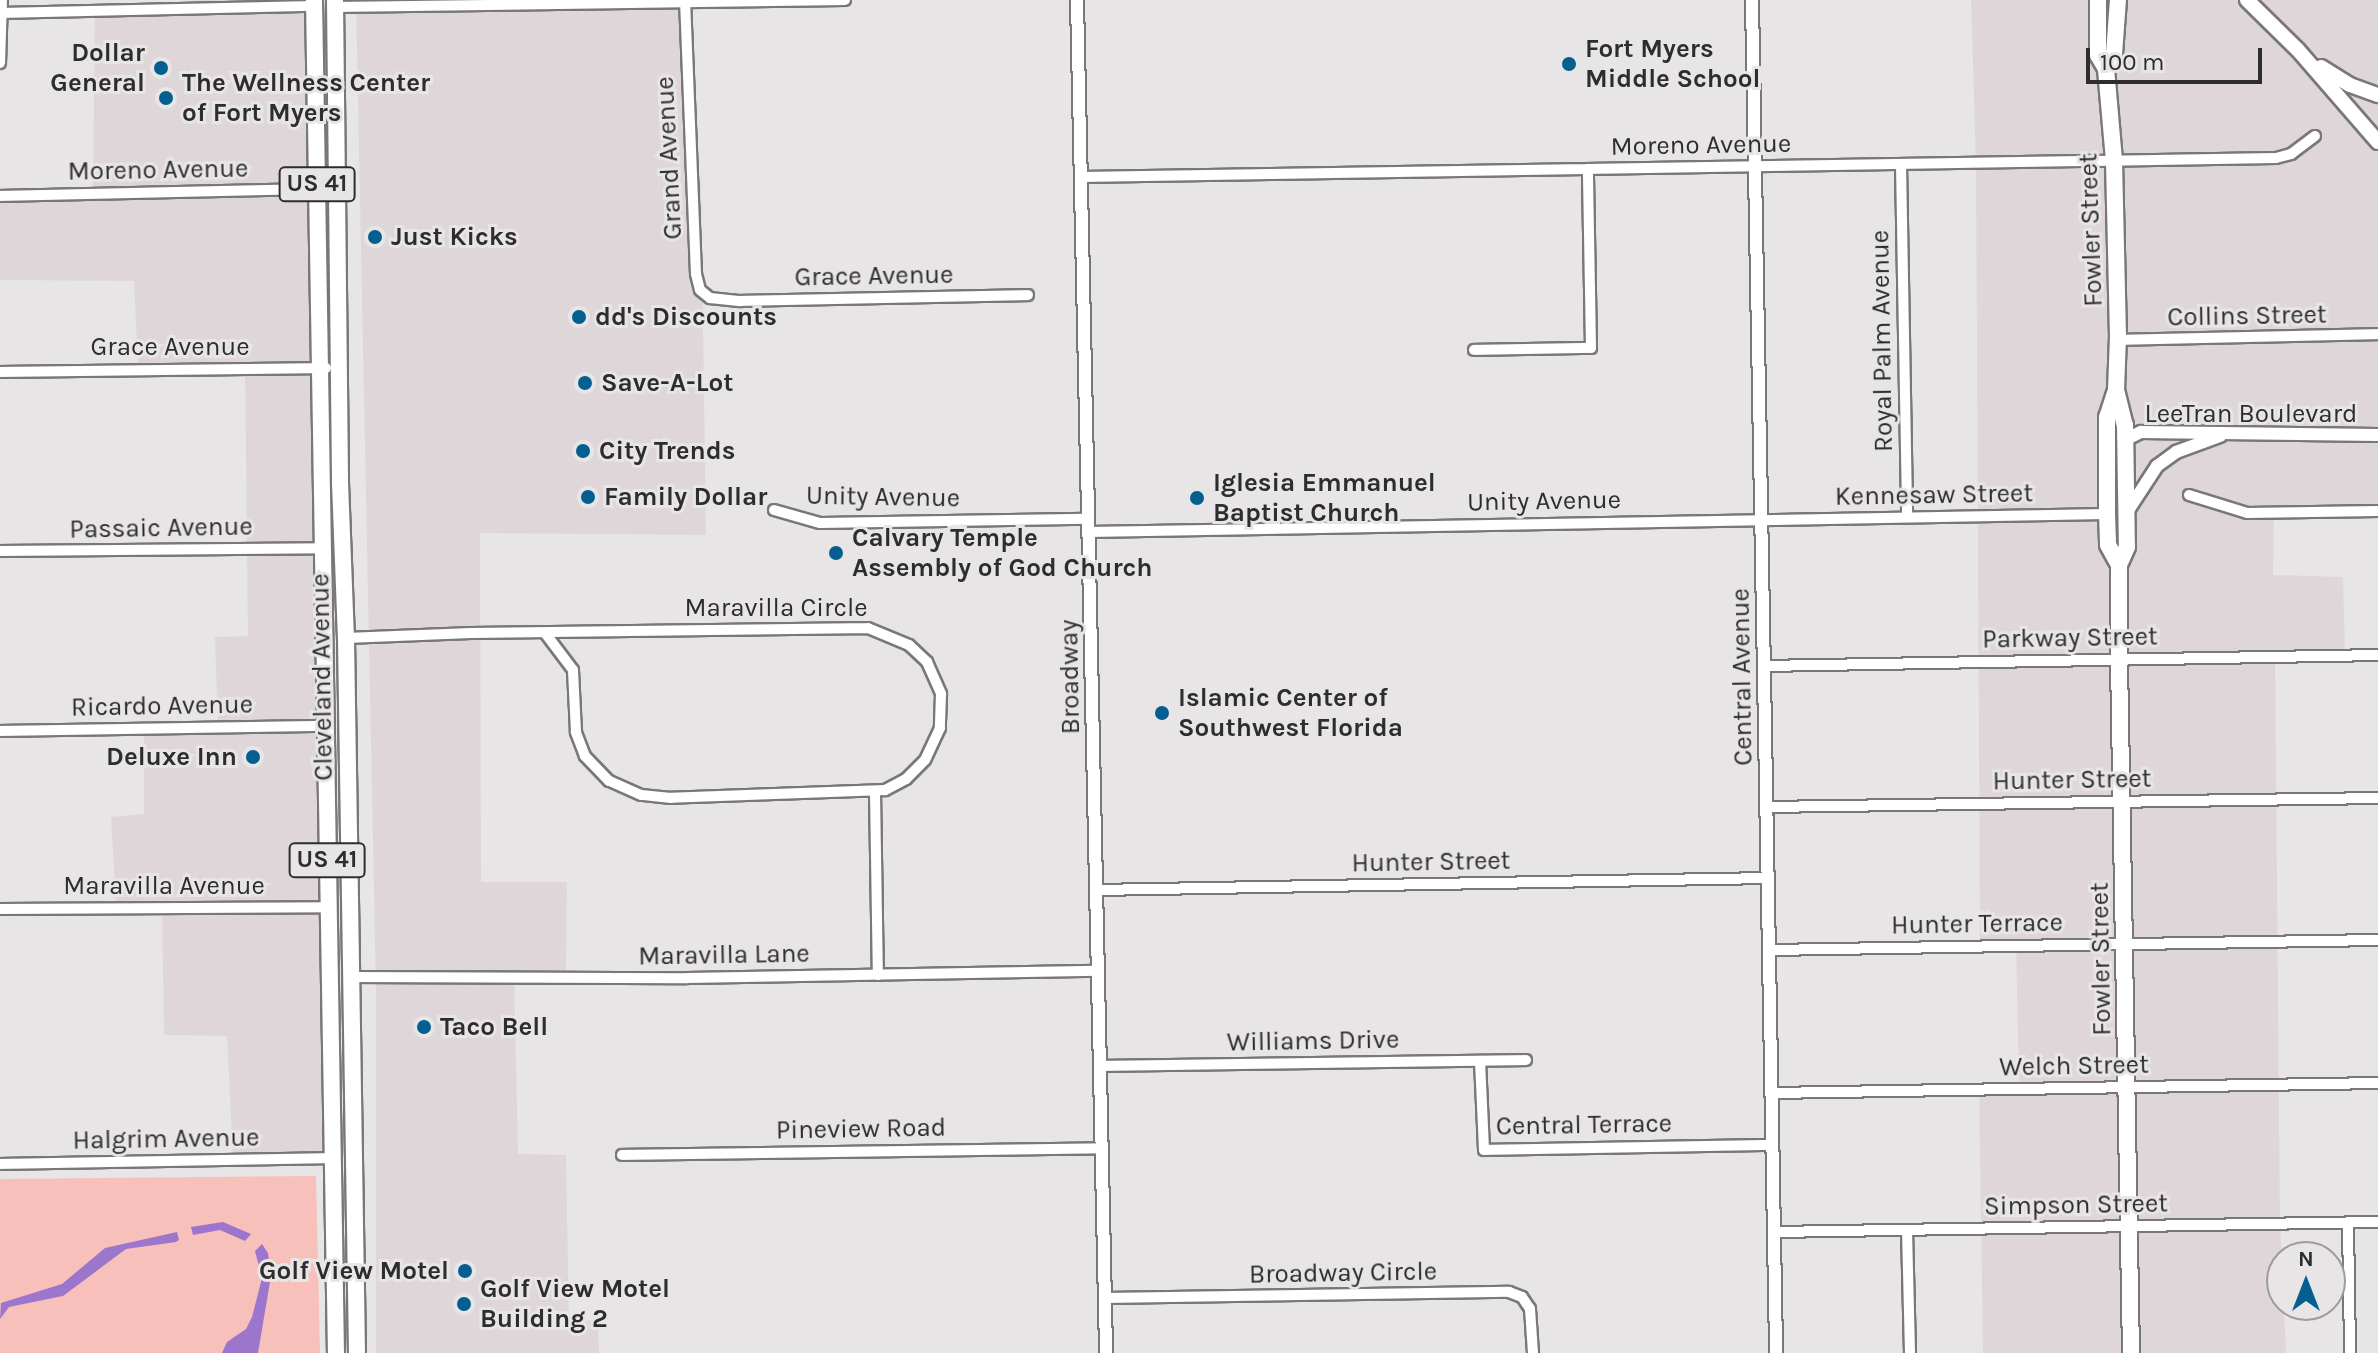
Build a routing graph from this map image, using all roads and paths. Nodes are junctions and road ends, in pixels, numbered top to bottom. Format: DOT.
graph roads {
  1 [pos="2,0"];
  2 [pos="845,0"];
  3 [pos="1077,0"];
  4 [pos="1752,0"];
  5 [pos="2098,0"];
  6 [pos="2108,0"];
  7 [pos="2118,0"];
  8 [pos="2247,0"];
  9 [pos="685,1"];
  10 [pos="334,2"];
  11 [pos="314,3"];
  12 [pos="1,13"];
  13 [pos="2298,50"];
  14 [pos="336,55"];
  15 [pos="2110,61"];
  16 [pos="0,63"];
  17 [pos="2378,95"];
  18 [pos="2315,136"];
  19 [pos="2378,142"];
  20 [pos="2114,161"];
  21 [pos="1901,164"];
  22 [pos="1756,166"];
  23 [pos="1588,169"];
  24 [pos="1081,177"];
  25 [pos="317,189"];
  26 [pos="0,196"];
  27 [pos="1028,295"];
  28 [pos="721,299"];
  29 [pos="2378,334"];
  30 [pos="2118,340"];
  31 [pos="1474,350"];
  32 [pos="320,368"];
  33 [pos="340,368"];
  34 [pos="0,372"];
  35 [pos="2116,390"];
  36 [pos="2235,432"];
  37 [pos="2378,435"];
  38 [pos="2125,440"];
  39 [pos="2107,447"];
  40 [pos="2189,495"];
  41 [pos="774,510"];
  42 [pos="2378,511"];
  43 [pos="2107,514"];
  44 [pos="2125,516"];
  45 [pos="1907,517"];
  46 [pos="1761,519"];
  47 [pos="1088,525"];
  48 [pos="322,548"];
  49 [pos="0,551"];
  50 [pos="2119,565"];
  51 [pos="545,633"];
  52 [pos="346,638"];
  53 [pos="2378,655"];
  54 [pos="2119,660"];
  55 [pos="1763,666"];
  56 [pos="325,726"];
  57 [pos="0,731"];
  58 [pos="875,792"];
  59 [pos="2378,798"];
  60 [pos="2122,802"];
  61 [pos="1766,807"];
  62 [pos="1767,878"];
  63 [pos="1096,890"];
  64 [pos="328,907"];
  65 [pos="0,909"];
  66 [pos="329,927"];
  67 [pos="2378,940"];
  68 [pos="2125,944"];
  69 [pos="1769,950"];
  70 [pos="1098,971"];
  71 [pos="878,975"];
  72 [pos="351,977"];
  73 [pos="1526,1060"];
  74 [pos="1480,1061"];
  75 [pos="1101,1066"];
  76 [pos="2378,1083"];
  77 [pos="2127,1087"];
  78 [pos="1771,1093"];
  79 [pos="1773,1145"];
  80 [pos="1101,1148"];
  81 [pos="622,1155"];
  82 [pos="332,1158"];
  83 [pos="0,1164"];
  84 [pos="354,1209"];
  85 [pos="2378,1222"];
  86 [pos="2348,1223"];
  87 [pos="2128,1226"];
  88 [pos="1907,1230"];
  89 [pos="1774,1232"];
  90 [pos="1105,1298"];
  91 [pos="336,1353"];
  92 [pos="357,1353"];
  93 [pos="1106,1353"];
  94 [pos="1533,1353"];
  95 [pos="1776,1353"];
  96 [pos="1910,1353"];
  97 [pos="2131,1353"];
  98 [pos="2350,1353"];
  1 -- 12 [label="street"];
  2 -- 9 [label="street"];
  3 -- 24 [label="street, Broadway"];
  4 -- 22 [label="street, Central Avenue"];
  5 -- 15 [label="main road, Fowler Street"];
  6 -- 15 [label="main road"];
  7 -- 15 [label="main road, Fowler Street"];
  8 -- 13 [label="main road"];
  9 -- 10 [label="street"];
  9 -- 28 [label="street, Grand Avenue"];
  10 -- 14 [label="main road, Cleveland Avenue / US 41"];
  11 -- 12 [label="street"];
  11 -- 14 [label="main road"];
  11 -- 25 [label="main road, Cleveland Avenue / US 41"];
  12 -- 16 [label="street"];
  13 -- 17 [label="main road"];
  13 -- 19 [label="main road"];
  14 -- 33 [label="main road, Cleveland Avenue / US 41"];
  15 -- 20 [label="main road, Fowler Street"];
  18 -- 20 [label="street, Moreno Avenue"];
  20 -- 21 [label="street, Moreno Avenue"];
  20 -- 30 [label="main road, Fowler Street"];
  21 -- 22 [label="street, Moreno Avenue"];
  21 -- 45 [label="street, Royal Palm Avenue"];
  22 -- 23 [label="street, Moreno Avenue"];
  22 -- 46 [label="street, Central Avenue"];
  23 -- 24 [label="street, Moreno Avenue"];
  23 -- 31 [label="street"];
  24 -- 47 [label="street, Broadway"];
  25 -- 26 [label="street, Moreno Avenue"];
  25 -- 32 [label="main road, Cleveland Avenue / US 41"];
  27 -- 28 [label="street, Grace Avenue"];
  29 -- 30 [label="street, Collins Street"];
  30 -- 35 [label="main road, Fowler Street"];
  32 -- 33 [label="street, Grace Avenue"];
  32 -- 34 [label="street, Grace Avenue"];
  32 -- 48 [label="main road, Cleveland Avenue / US 41"];
  33 -- 52 [label="main road, Cleveland Avenue / US 41"];
  35 -- 38 [label="main road, Fowler Street"];
  35 -- 39 [label="main road, Fowler Street"];
  36 -- 37 [label="street, LeeTran Boulevard"];
  36 -- 38 [label="street, LeeTran Boulevard"];
  36 -- 44 [label="street"];
  38 -- 39 [label="main road"];
  38 -- 44 [label="main road, Fowler Street"];
  39 -- 43 [label="main road, Fowler Street"];
  40 -- 42 [label="street"];
  41 -- 47 [label="street, Unity Avenue"];
  43 -- 45 [label="street, Kennesaw Street"];
  43 -- 50 [label="main road, Fowler Street"];
  44 -- 50 [label="main road, Fowler Street"];
  45 -- 46 [label="street, Kennesaw Street"];
  46 -- 47 [label="street, Unity Avenue"];
  46 -- 55 [label="street, Central Avenue"];
  47 -- 63 [label="street, Broadway"];
  48 -- 49 [label="street, Passaic Avenue"];
  48 -- 56 [label="main road, Cleveland Avenue / US 41"];
  50 -- 54 [label="main road, Fowler Street"];
  51 -- 52 [label="street, Maravilla Circle"];
  51 -- 58 [label="street, Maravilla Circle"];
  51 -- 58 [label="street, Maravilla Circle"];
  52 -- 72 [label="main road, Cleveland Avenue / US 41"];
  53 -- 54 [label="street, Parkway Street"];
  54 -- 55 [label="street, Parkway Street"];
  54 -- 60 [label="main road, Fowler Street"];
  55 -- 61 [label="street, Central Avenue"];
  56 -- 57 [label="street, Ricardo Avenue"];
  56 -- 64 [label="main road, Cleveland Avenue / US 41"];
  58 -- 71 [label="street"];
  59 -- 60 [label="street, Hunter Street"];
  60 -- 61 [label="street, Hunter Street"];
  60 -- 68 [label="main road, Fowler Street"];
  61 -- 62 [label="street, Central Avenue"];
  62 -- 63 [label="street, Hunter Street"];
  62 -- 69 [label="street, Central Avenue"];
  63 -- 70 [label="street, Broadway"];
  64 -- 65 [label="street, Maravilla Avenue"];
  64 -- 66 [label="main road, Cleveland Avenue / US 41"];
  66 -- 72 [label="main road"];
  66 -- 82 [label="main road, Cleveland Avenue / US 41"];
  67 -- 68 [label="street, Hunter Terrace"];
  68 -- 69 [label="street, Hunter Terrace"];
  68 -- 77 [label="main road, Fowler Street"];
  69 -- 78 [label="street, Central Avenue"];
  70 -- 71 [label="street, Maravilla Lane"];
  70 -- 75 [label="street, Broadway"];
  71 -- 72 [label="street, Maravilla Lane"];
  72 -- 84 [label="main road, Cleveland Avenue / US 41"];
  73 -- 74 [label="street, Williams Drive"];
  74 -- 75 [label="street, Williams Drive"];
  74 -- 79 [label="street, Central Terrace"];
  75 -- 80 [label="street, Broadway"];
  76 -- 77 [label="street, Welch Street"];
  77 -- 78 [label="street, Welch Street"];
  77 -- 87 [label="main road, Fowler Street"];
  78 -- 79 [label="street, Central Avenue"];
  79 -- 89 [label="street, Central Avenue"];
  80 -- 81 [label="street, Pineview Road"];
  80 -- 90 [label="street, Broadway"];
  82 -- 83 [label="street, Halgrim Avenue"];
  82 -- 84 [label="main road"];
  82 -- 91 [label="main road, Cleveland Avenue / US 41"];
  84 -- 92 [label="main road, Cleveland Avenue / US 41"];
  85 -- 86 [label="street, Simpson Street"];
  86 -- 87 [label="street, Simpson Street"];
  86 -- 98 [label="street"];
  87 -- 88 [label="street, Simpson Street"];
  87 -- 97 [label="main road, Fowler Street"];
  88 -- 89 [label="street, Simpson Street"];
  88 -- 96 [label="street"];
  89 -- 95 [label="street, Central Avenue"];
  90 -- 93 [label="street, Broadway"];
  90 -- 94 [label="street, Broadway Circle"];
}
